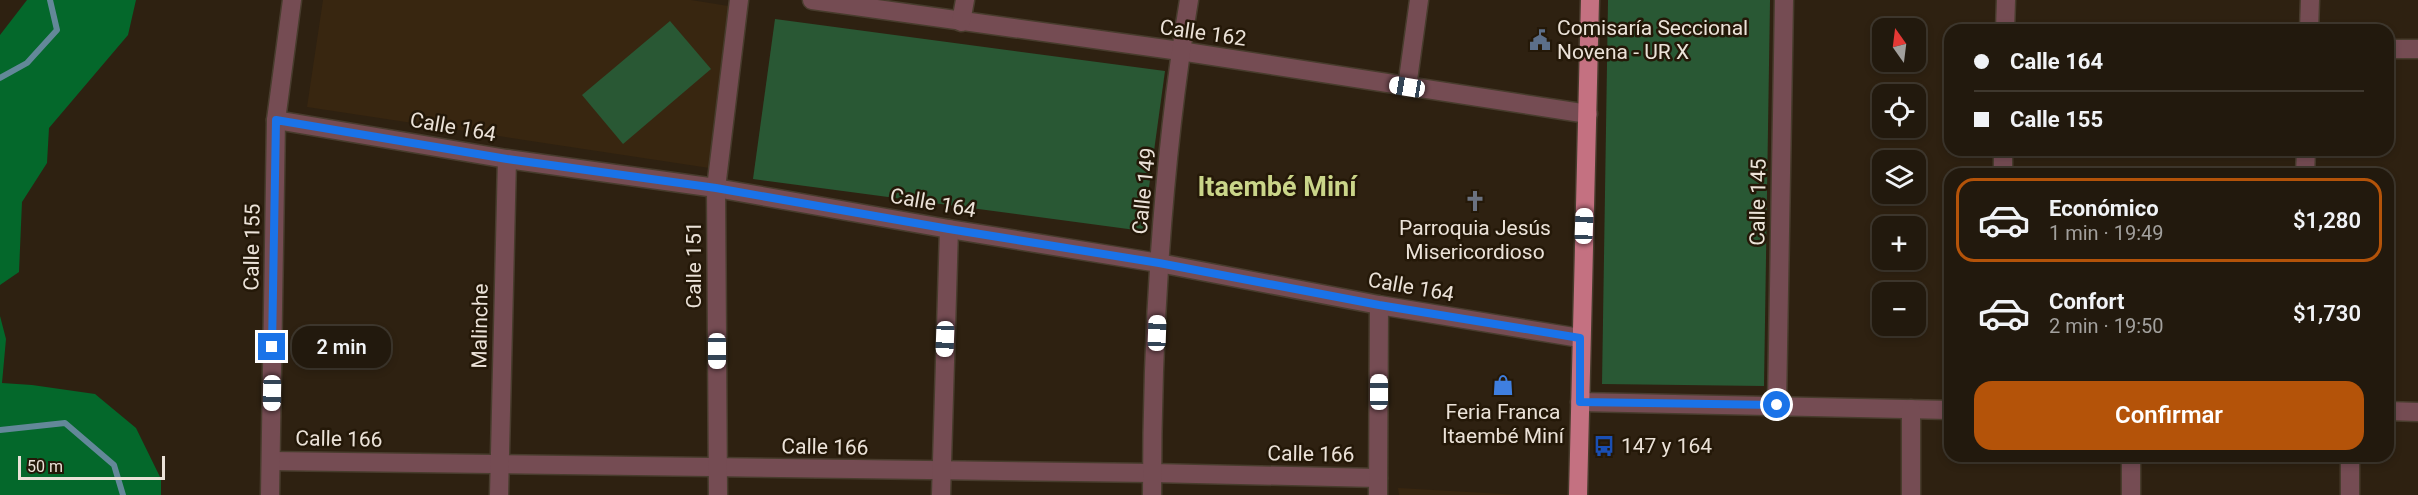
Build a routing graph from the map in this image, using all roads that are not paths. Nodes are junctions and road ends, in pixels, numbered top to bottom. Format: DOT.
graph roads {
  1 [pos="292,0"];
  2 [pos="739,0"];
  3 [pos="812,0"];
  4 [pos="965,0"];
  5 [pos="1188,0"];
  6 [pos="1419,0"];
  7 [pos="1590,0"];
  8 [pos="1784,0"];
  9 [pos="2006,0"];
  10 [pos="2310,0"];
  11 [pos="961,22"];
  12 [pos="2006,24"];
  13 [pos="2309,24"];
  14 [pos="2394,49"];
  15 [pos="2418,49"];
  16 [pos="1180,51"];
  17 [pos="1407,87"];
  18 [pos="1588,114"];
  19 [pos="276,120"];
  20 [pos="507,159"];
  21 [pos="716,188"];
  22 [pos="949,229"];
  23 [pos="1159,263"];
  24 [pos="1379,305"];
  25 [pos="1580,338"];
  26 [pos="1580,402"];
  27 [pos="1777,405"];
  28 [pos="1911,409"];
  29 [pos="1944,410"];
  30 [pos="2394,411"];
  31 [pos="2418,412"];
  32 [pos="271,461"];
  33 [pos="2131,462"];
  34 [pos="2350,462"];
  35 [pos="499,464"];
  36 [pos="718,467"];
  37 [pos="941,471"];
  38 [pos="1152,472"];
  39 [pos="1378,487"];
  40 [pos="270,495"];
  41 [pos="499,495"];
  42 [pos="717,495"];
  43 [pos="941,495"];
  44 [pos="1152,495"];
  45 [pos="1578,495"];
  46 [pos="1911,495"];
  47 [pos="2131,495"];
  48 [pos="2350,495"];
  1 -- 19 [label="street, Calle 155"];
  2 -- 21 [label="street, Calle 151"];
  3 -- 11 [label="street, Calle 162"];
  4 -- 11 [label="street"];
  5 -- 16 [label="street, Calle 149"];
  6 -- 17 [label="street"];
  7 -- 18 [label="main road"];
  8 -- 27 [label="street, Calle 145"];
  9 -- 12 [label="street"];
  10 -- 13 [label="street"];
  11 -- 16 [label="street, Calle 162"];
  14 -- 15 [label="street"];
  16 -- 17 [label="street, Calle 162"];
  16 -- 23 [label="street, Calle 149"];
  17 -- 18 [label="street, Calle 162"];
  18 -- 25 [label="main road"];
  19 -- 20 [label="street, Calle 164"];
  19 -- 32 [label="street, Calle 155"];
  20 -- 21 [label="street, Calle 164"];
  20 -- 35 [label="street, Malinche"];
  21 -- 22 [label="street, Calle 164"];
  21 -- 36 [label="street, Calle 151"];
  22 -- 23 [label="street, Calle 164"];
  22 -- 37 [label="street"];
  23 -- 24 [label="street, Calle 164"];
  23 -- 38 [label="street, Calle 149"];
  24 -- 25 [label="street, Calle 164"];
  24 -- 39 [label="street"];
  25 -- 26 [label="main road"];
  26 -- 27 [label="street"];
  26 -- 45 [label="main road"];
  27 -- 28 [label="street"];
  28 -- 29 [label="street"];
  28 -- 46 [label="street"];
  30 -- 31 [label="street"];
  32 -- 35 [label="street, Calle 166"];
  32 -- 40 [label="street, Calle 155"];
  33 -- 47 [label="street"];
  34 -- 48 [label="street"];
  35 -- 36 [label="street, Calle 166"];
  35 -- 41 [label="street, Malinche"];
  36 -- 37 [label="street, Calle 166"];
  36 -- 42 [label="street, Calle 151"];
  37 -- 38 [label="street, Calle 166"];
  37 -- 43 [label="street"];
  38 -- 39 [label="street, Calle 166"];
  38 -- 44 [label="street, Calle 149"];
}
